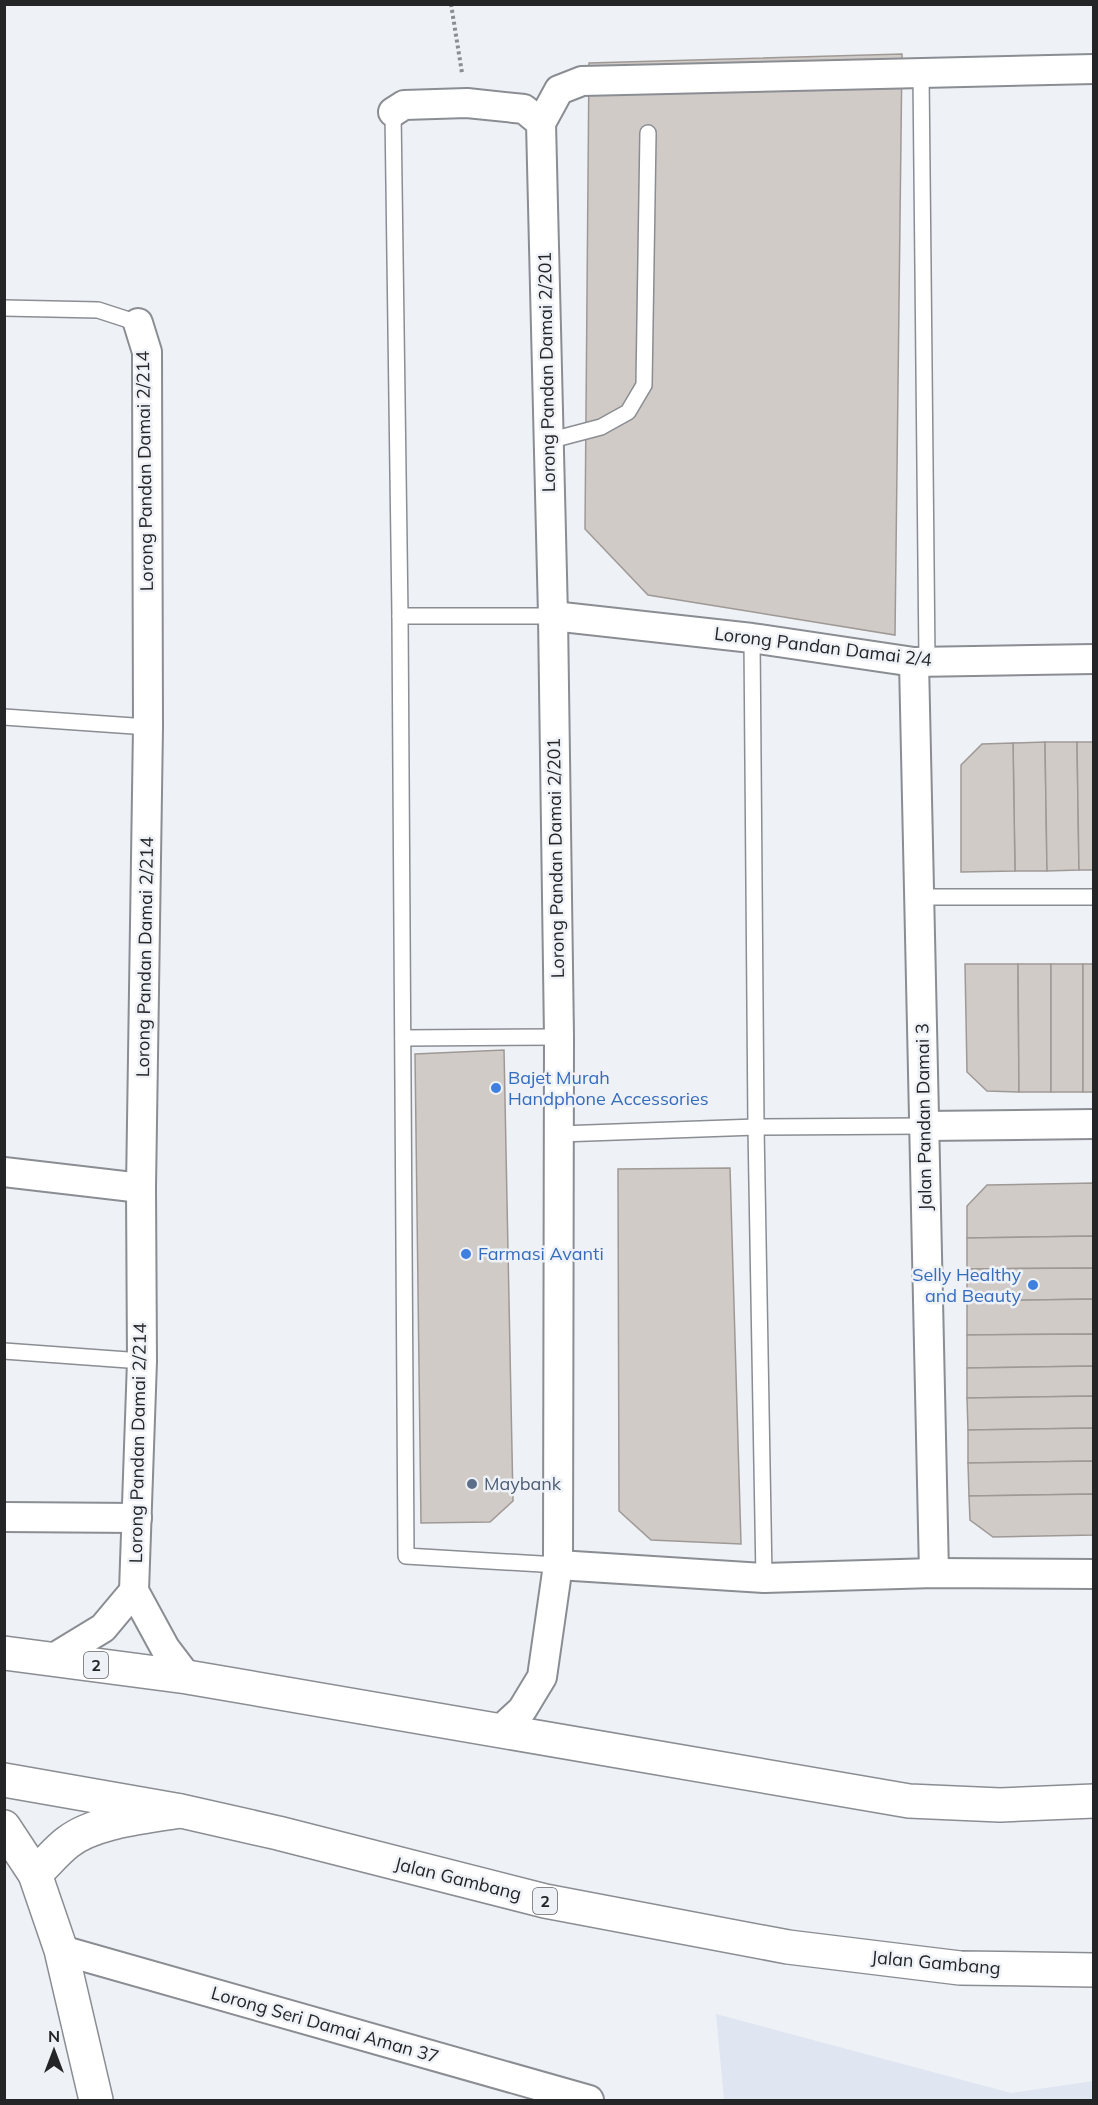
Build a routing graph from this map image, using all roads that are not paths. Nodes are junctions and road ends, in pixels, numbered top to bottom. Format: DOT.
graph roads {
  1 [pos="1094,69"];
  2 [pos="921,74"];
  3 [pos="393,112"];
  4 [pos="541,123"];
  5 [pos="648,133"];
  6 [pos="4,308"];
  7 [pos="138,323"];
  8 [pos="548,441"];
  9 [pos="400,616"];
  10 [pos="553,616"];
  11 [pos="752,638"];
  12 [pos="1094,659"];
  13 [pos="921,662"];
  14 [pos="4,717"];
  15 [pos="148,727"];
  16 [pos="919,897"];
  17 [pos="1094,897"];
  18 [pos="559,1037"];
  19 [pos="403,1038"];
  20 [pos="1094,1124"];
  21 [pos="924,1126"];
  22 [pos="756,1127"];
  23 [pos="560,1134"];
  24 [pos="4,1172"];
  25 [pos="141,1188"];
  26 [pos="4,1351"];
  27 [pos="142,1361"];
  28 [pos="4,1517"];
  29 [pos="137,1518"];
  30 [pos="558,1565"];
  31 [pos="934,1573"];
  32 [pos="1094,1574"];
  33 [pos="764,1578"];
  34 [pos="134,1591"];
  35 [pos="4,1653"];
  36 [pos="52,1659"];
  37 [pos="187,1677"];
  38 [pos="498,1732"];
  39 [pos="4,1780"];
  40 [pos="1094,1801"];
  41 [pos="181,1811"];
  42 [pos="4,1827"];
  43 [pos="35,1874"];
  44 [pos="61,1950"];
  45 [pos="1094,1971"];
  46 [pos="96,2100"];
  47 [pos="589,2100"];
  1 -- 2 [label="street"];
  2 -- 4 [label="street"];
  2 -- 13 [label="lane"];
  3 -- 4 [label="street"];
  3 -- 9 [label="lane"];
  4 -- 8 [label="street, Lorong Pandan Damai 2/201"];
  5 -- 8 [label="lane"];
  6 -- 7 [label="lane"];
  7 -- 15 [label="street, Lorong Pandan Damai 2/214"];
  8 -- 10 [label="street, Lorong Pandan Damai 2/201"];
  9 -- 10 [label="lane"];
  9 -- 19 [label="lane"];
  10 -- 11 [label="street, Lorong Pandan Damai 2/4"];
  10 -- 18 [label="street, Lorong Pandan Damai 2/201"];
  11 -- 13 [label="street, Lorong Pandan Damai 2/4"];
  11 -- 22 [label="lane"];
  12 -- 13 [label="street, Lorong Pandan Damai 2/4"];
  13 -- 16 [label="street, Jalan Pandan Damai 3"];
  14 -- 15 [label="lane"];
  15 -- 25 [label="street, Lorong Pandan Damai 2/214"];
  16 -- 17 [label="lane"];
  16 -- 21 [label="street, Jalan Pandan Damai 3"];
  18 -- 19 [label="lane"];
  18 -- 23 [label="street, Lorong Pandan Damai 2/201"];
  19 -- 30 [label="lane"];
  20 -- 21 [label="street"];
  21 -- 22 [label="lane"];
  21 -- 31 [label="street, Jalan Pandan Damai 3"];
  22 -- 23 [label="lane"];
  22 -- 33 [label="lane"];
  23 -- 30 [label="street, Lorong Pandan Damai 2/201"];
  24 -- 25 [label="street"];
  25 -- 27 [label="street, Lorong Pandan Damai 2/214"];
  26 -- 27 [label="lane"];
  27 -- 29 [label="street, Lorong Pandan Damai 2/214"];
  28 -- 29 [label="street"];
  29 -- 34 [label="street, Lorong Pandan Damai 2/214"];
  30 -- 33 [label="street"];
  30 -- 38 [label="street, Lorong Pandan Damai 2/201"];
  31 -- 32 [label="street"];
  31 -- 33 [label="street"];
  34 -- 36 [label="street"];
  34 -- 37 [label="street"];
  35 -- 36 [label="main road, 2"];
  36 -- 37 [label="main road, 2"];
  37 -- 38 [label="main road, 2"];
  38 -- 40 [label="main road, 2"];
  39 -- 41 [label="main road, Jalan Gambang / 2"];
  41 -- 43 [label="main road"];
  41 -- 45 [label="main road, Jalan Gambang / 2"];
  42 -- 43 [label="main road"];
  43 -- 44 [label="main road"];
  44 -- 46 [label="main road"];
  44 -- 47 [label="street, Lorong Seri Damai Aman 37"];
}
